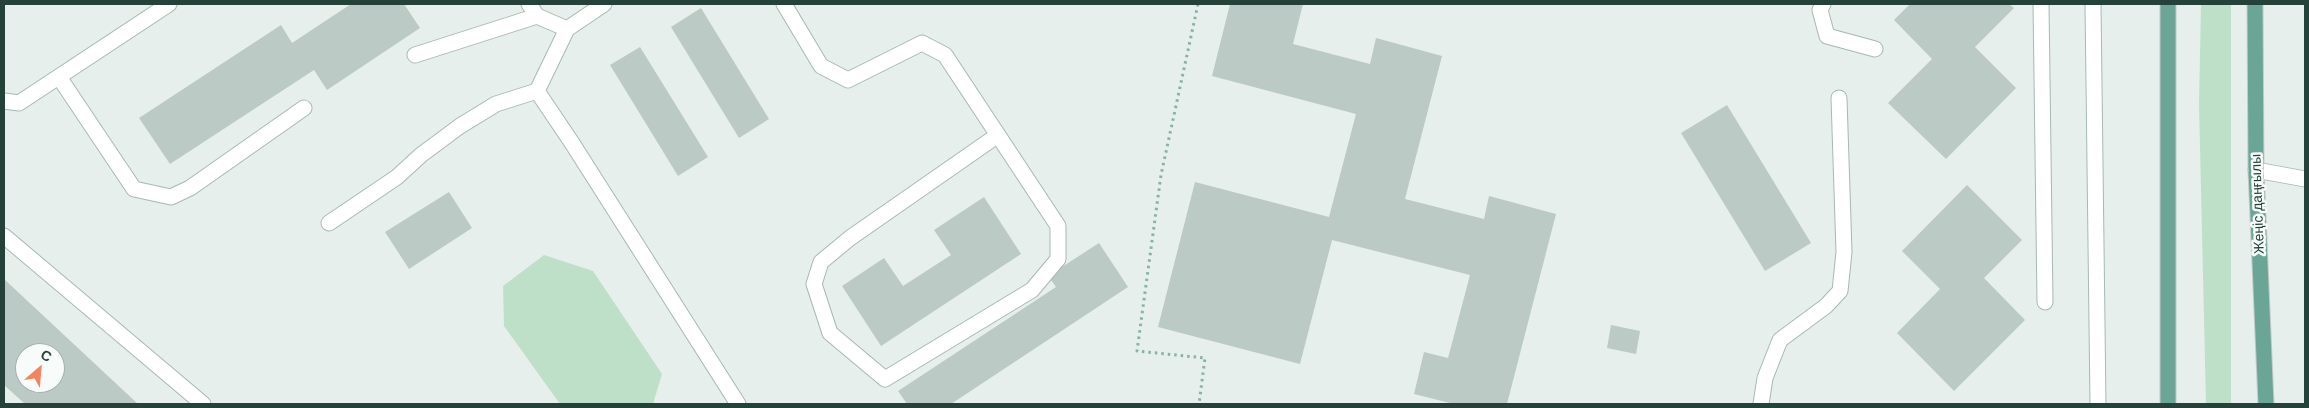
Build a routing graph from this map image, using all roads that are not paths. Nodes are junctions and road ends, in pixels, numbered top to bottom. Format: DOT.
graph roads {
  1 [pos="169,4"];
  2 [pos="604,4"];
  3 [pos="784,4"];
  4 [pos="1822,4"];
  5 [pos="2041,4"];
  6 [pos="2093,4"];
  7 [pos="2168,4"];
  8 [pos="2255,4"];
  9 [pos="533,10"];
  10 [pos="567,29"];
  11 [pos="1875,49"];
  12 [pos="415,55"];
  13 [pos="59,77"];
  14 [pos="537,91"];
  15 [pos="1839,98"];
  16 [pos="4,101"];
  17 [pos="304,108"];
  18 [pos="998,135"];
  19 [pos="2256,170"];
  20 [pos="2305,179"];
  21 [pos="330,223"];
  22 [pos="4,236"];
  23 [pos="2045,302"];
  24 [pos="203,404"];
  25 [pos="738,404"];
  26 [pos="1761,404"];
  27 [pos="2098,404"];
  28 [pos="2168,404"];
  29 [pos="2266,404"];
  1 -- 13 [label="main road"];
  2 -- 10 [label="main road"];
  3 -- 18 [label="main road"];
  4 -- 11 [label="main road"];
  5 -- 23 [label="main road"];
  6 -- 27 [label="main road"];
  7 -- 28 [label="main road"];
  8 -- 19 [label="main road, Жеңіс даңғылы"];
  9 -- 10 [label="main road"];
  9 -- 12 [label="main road"];
  10 -- 14 [label="main road"];
  13 -- 16 [label="main road"];
  13 -- 17 [label="main road"];
  14 -- 21 [label="main road"];
  14 -- 25 [label="main road"];
  15 -- 26 [label="main road"];
  18 -- 18 [label="main road"];
  19 -- 20 [label="main road"];
  19 -- 29 [label="main road, Жеңіс даңғылы"];
  22 -- 24 [label="main road"];
}
